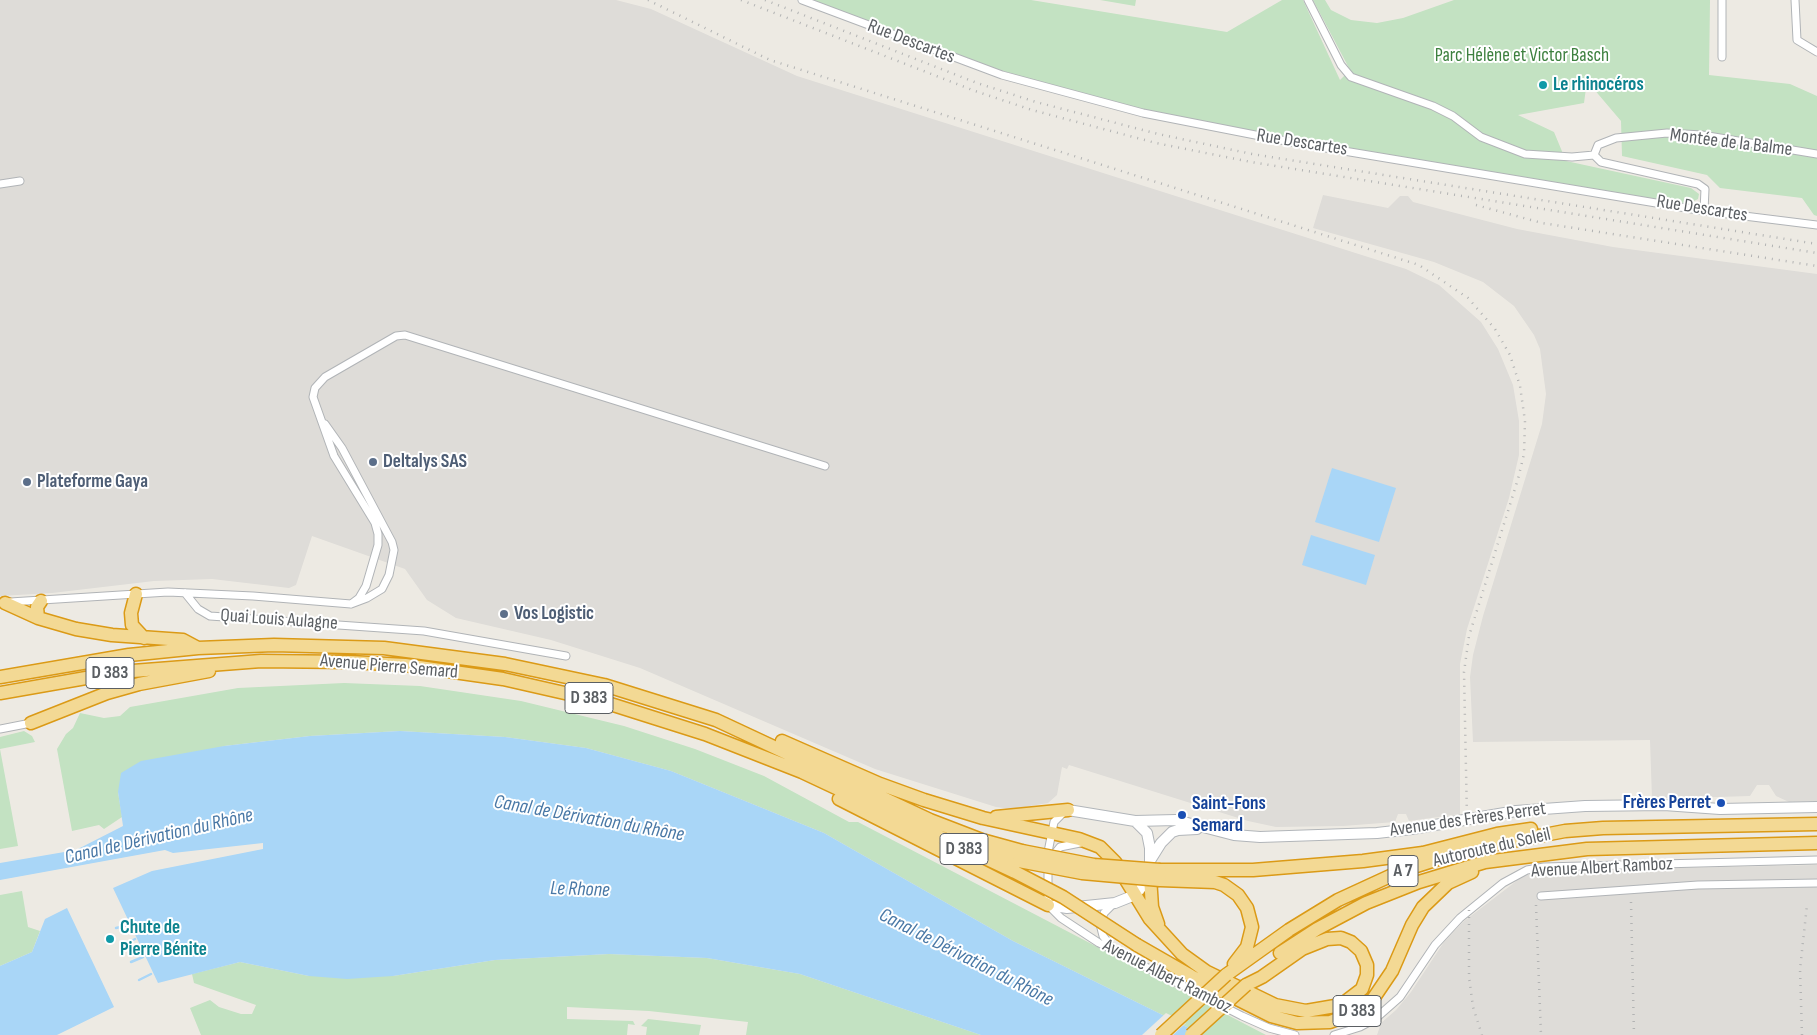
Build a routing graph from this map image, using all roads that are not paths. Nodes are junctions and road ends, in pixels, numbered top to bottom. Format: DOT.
graph roads {
  1 [pos="802,0"];
  2 [pos="1308,0"];
  3 [pos="1722,0"];
  4 [pos="1795,0"];
  5 [pos="1817,52"];
  6 [pos="1722,57"];
  7 [pos="1817,154"];
  8 [pos="1594,155"];
  9 [pos="20,181"];
  10 [pos="0,184"];
  11 [pos="1704,210"];
  12 [pos="1817,225"];
  13 [pos="320,418"];
  14 [pos="825,466"];
  15 [pos="136,594"];
  16 [pos="185,594"];
  17 [pos="41,601"];
  18 [pos="2,603"];
  19 [pos="351,604"];
  20 [pos="38,618"];
  21 [pos="144,638"];
  22 [pos="198,648"];
  23 [pos="566,656"];
  24 [pos="221,662"];
  25 [pos="0,677"];
  26 [pos="0,693"];
  27 [pos="716,720"];
  28 [pos="31,723"];
  29 [pos="0,729"];
  30 [pos="767,759"];
  31 [pos="1817,807"];
  32 [pos="1068,810"];
  33 [pos="983,818"];
  34 [pos="1135,821"];
  35 [pos="1817,824"];
  36 [pos="1603,828"];
  37 [pos="1210,829"];
  38 [pos="1051,833"];
  39 [pos="1091,842"];
  40 [pos="1817,843"];
  41 [pos="1525,856"];
  42 [pos="1150,860"];
  43 [pos="1817,860"];
  44 [pos="1019,861"];
  45 [pos="1048,867"];
  46 [pos="1156,876"];
  47 [pos="1817,883"];
  48 [pos="1135,895"];
  49 [pos="1541,896"];
  50 [pos="1116,903"];
  51 [pos="1048,905"];
  52 [pos="1160,931"];
  53 [pos="1116,950"];
  54 [pos="1226,975"];
  55 [pos="1246,985"];
  56 [pos="1161,1035"];
  57 [pos="1191,1035"];
  58 [pos="1295,1035"];
  59 [pos="1334,1035"];
  1 -- 11 [label="street, Rue Descartes"];
  2 -- 8 [label="street"];
  3 -- 6 [label="street"];
  4 -- 5 [label="street"];
  7 -- 8 [label="street, Montée de la Balme"];
  8 -- 11 [label="street"];
  9 -- 10 [label="street"];
  11 -- 12 [label="street, Rue Descartes"];
  13 -- 14 [label="street"];
  13 -- 19 [label="street"];
  13 -- 19 [label="street"];
  15 -- 16 [label="street"];
  15 -- 17 [label="street"];
  15 -- 21 [label="highway"];
  16 -- 19 [label="street"];
  16 -- 23 [label="street, Quai Louis Aulagne"];
  17 -- 18 [label="street"];
  17 -- 20 [label="highway"];
  18 -- 20 [label="highway"];
  20 -- 21 [label="highway"];
  21 -- 22 [label="highway"];
  22 -- 25 [label="highway, Avenue Pierre Semard / D 383"];
  22 -- 27 [label="highway, Avenue Pierre Semard / D 383"];
  24 -- 26 [label="highway, Avenue Pierre Semard / D 383"];
  24 -- 28 [label="highway"];
  24 -- 30 [label="highway, Avenue Pierre Semard / D 383"];
  27 -- 33 [label="highway"];
  27 -- 44 [label="highway, D 383"];
  28 -- 29 [label="street"];
  30 -- 44 [label="highway, D 383"];
  30 -- 51 [label="highway"];
  31 -- 37 [label="street, Avenue des Frères Perret"];
  32 -- 33 [label="highway"];
  32 -- 34 [label="street"];
  32 -- 38 [label="street"];
  33 -- 38 [label="highway"];
  34 -- 37 [label="street"];
  34 -- 42 [label="street"];
  35 -- 36 [label="highway, Autoroute du Soleil / A 7"];
  36 -- 46 [label="highway, D 383"];
  36 -- 54 [label="highway, Autoroute du Soleil / A 7"];
  37 -- 42 [label="street"];
  38 -- 39 [label="highway"];
  38 -- 45 [label="street"];
  39 -- 45 [label="street"];
  39 -- 48 [label="highway"];
  40 -- 41 [label="highway, Autoroute du Soleil / A 7"];
  41 -- 44 [label="highway, D 383, bridge"];
  41 -- 55 [label="highway, Autoroute du Soleil / A 7"];
  42 -- 46 [label="street"];
  43 -- 59 [label="street, Avenue Albert Ramboz"];
  44 -- 46 [label="highway, D 383, bridge"];
  45 -- 51 [label="street"];
  46 -- 48 [label="street"];
  46 -- 52 [label="highway"];
  46 -- 54 [label="highway"];
  47 -- 49 [label="street"];
  48 -- 50 [label="street"];
  48 -- 52 [label="highway"];
  50 -- 51 [label="street"];
  50 -- 53 [label="street"];
  51 -- 53 [label="street, Avenue Albert Ramboz"];
  52 -- 55 [label="highway"];
  53 -- 58 [label="street, Avenue Albert Ramboz"];
  54 -- 56 [label="highway, Autoroute du Soleil / A 7, bridge"];
  55 -- 57 [label="highway, Autoroute du Soleil / A 7, bridge"];
}
